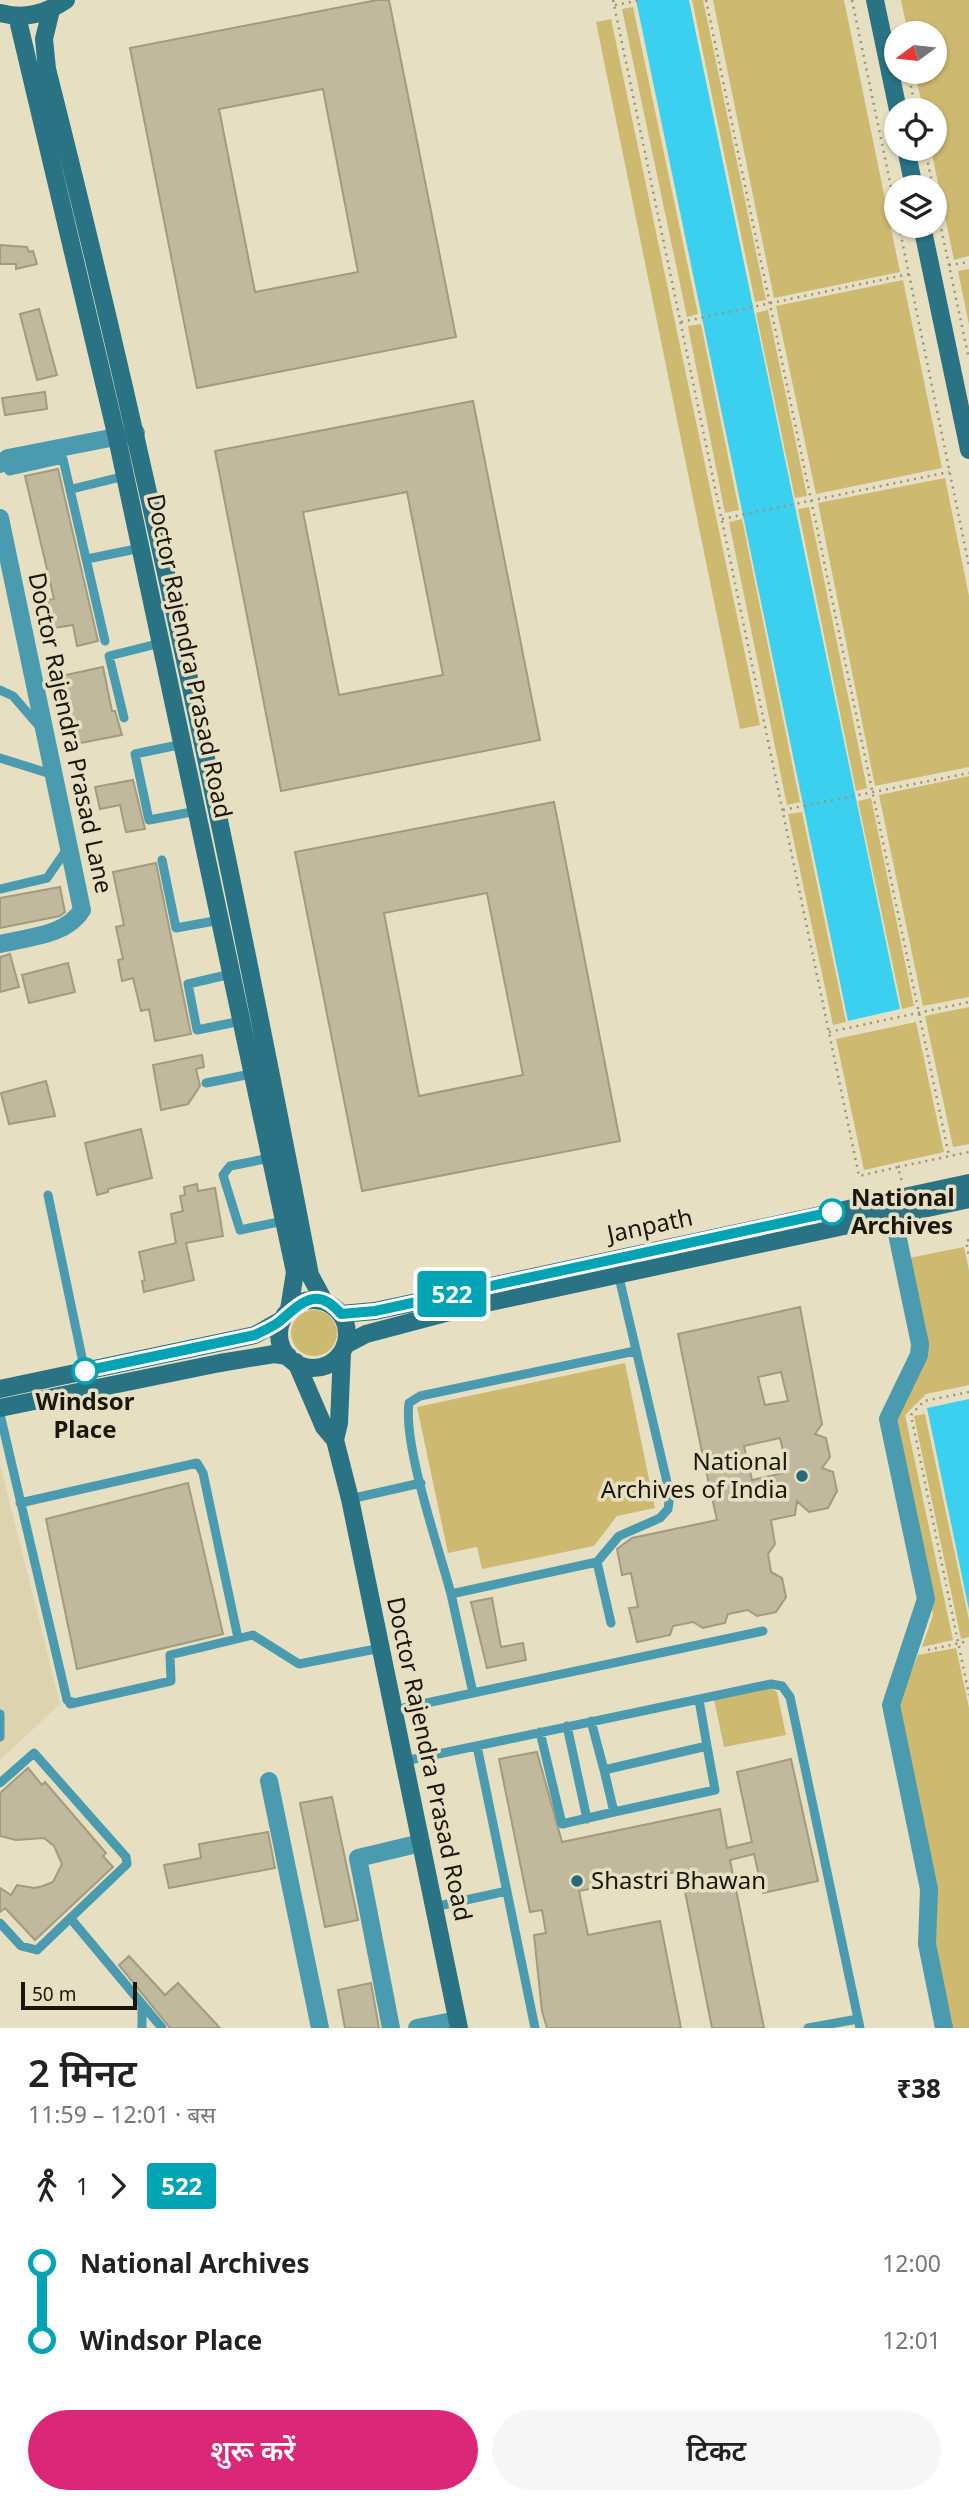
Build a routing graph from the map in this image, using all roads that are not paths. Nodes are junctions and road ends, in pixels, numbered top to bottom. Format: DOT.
graph roads {
  1 [pos="874,0"];
  2 [pos="58,5"];
  3 [pos="11,15"];
  4 [pos="0,29"];
  5 [pos="895,98"];
  6 [pos="925,238"];
  7 [pos="136,433"];
  8 [pos="117,438"];
  9 [pos="969,450"];
  10 [pos="4,467"];
  11 [pos="125,476"];
  12 [pos="72,489"];
  13 [pos="0,518"];
  14 [pos="141,548"];
  15 [pos="87,559"];
  16 [pos="105,641"];
  17 [pos="161,643"];
  18 [pos="0,690"];
  19 [pos="124,719"];
  20 [pos="47,737"];
  21 [pos="183,744"];
  22 [pos="0,758"];
  23 [pos="54,775"];
  24 [pos="197,811"];
  25 [pos="69,845"];
  26 [pos="162,860"];
  27 [pos="0,889"];
  28 [pos="220,920"];
  29 [pos="0,944"];
  30 [pos="231,974"];
  31 [pos="241,1021"];
  32 [pos="251,1074"];
  33 [pos="206,1083"];
  34 [pos="270,1157"];
  35 [pos="969,1183"];
  36 [pos="48,1195"];
  37 [pos="969,1199"];
  38 [pos="893,1214"];
  39 [pos="283,1221"];
  40 [pos="687,1251"];
  41 [pos="618,1273"];
  42 [pos="324,1301"];
  43 [pos="286,1314"];
  44 [pos="341,1314"];
  45 [pos="343,1349"];
  46 [pos="635,1352"];
  47 [pos="292,1359"];
  48 [pos="85,1371"];
  49 [pos="0,1389"];
  50 [pos="0,1408"];
  51 [pos="0,1414"];
  52 [pos="335,1440"];
  53 [pos="421,1483"];
  54 [pos="350,1499"];
  55 [pos="20,1503"];
  56 [pos="597,1562"];
  57 [pos="451,1594"];
  58 [pos="611,1623"];
  59 [pos="763,1631"];
  60 [pos="238,1638"];
  61 [pos="381,1648"];
  62 [pos="473,1693"];
  63 [pos="699,1700"];
  64 [pos="394,1710"];
  65 [pos="0,1714"];
  66 [pos="591,1721"];
  67 [pos="567,1726"];
  68 [pos="540,1732"];
  69 [pos="0,1737"];
  70 [pos="477,1745"];
  71 [pos="707,1746"];
  72 [pos="405,1761"];
  73 [pos="604,1770"];
  74 [pos="269,1781"];
  75 [pos="0,1783"];
  76 [pos="614,1812"];
  77 [pos="587,1819"];
  78 [pos="421,1843"];
  79 [pos="507,1891"];
  80 [pos="434,1907"];
  81 [pos="71,1919"];
  82 [pos="0,1923"];
  83 [pos="142,2006"];
  84 [pos="859,2023"];
  85 [pos="458,2024"];
  86 [pos="819,2027"];
  87 [pos="142,2028"];
  88 [pos="162,2028"];
  89 [pos="320,2028"];
  90 [pos="391,2028"];
  91 [pos="417,2028"];
  92 [pos="535,2028"];
  93 [pos="808,2028"];
  94 [pos="944,2028"];
  1 -- 5 [label="main road"];
  2 -- 3 [label="main road"];
  2 -- 7 [label="main road, Doctor Rajendra Prasad Road"];
  3 -- 4 [label="main road"];
  3 -- 8 [label="main road, Doctor Rajendra Prasad Road"];
  6 -- 9 [label="main road"];
  7 -- 8 [label="street"];
  7 -- 42 [label="main road, Doctor Rajendra Prasad Road"];
  8 -- 10 [label="street"];
  8 -- 11 [label="main road, Doctor Rajendra Prasad Road"];
  10 -- 12 [label="lane"];
  11 -- 12 [label="lane"];
  11 -- 14 [label="main road, Doctor Rajendra Prasad Road"];
  12 -- 15 [label="lane"];
  13 -- 20 [label="street, Doctor Rajendra Prasad Lane"];
  14 -- 15 [label="lane"];
  14 -- 17 [label="main road, Doctor Rajendra Prasad Road"];
  15 -- 16 [label="lane"];
  17 -- 19 [label="lane"];
  17 -- 21 [label="main road, Doctor Rajendra Prasad Road"];
  18 -- 20 [label="lane"];
  20 -- 23 [label="street, Doctor Rajendra Prasad Lane"];
  21 -- 24 [label="main road, Doctor Rajendra Prasad Road"];
  21 -- 24 [label="lane"];
  22 -- 23 [label="lane"];
  23 -- 25 [label="street, Doctor Rajendra Prasad Lane"];
  24 -- 28 [label="main road, Doctor Rajendra Prasad Road"];
  25 -- 27 [label="lane"];
  25 -- 29 [label="street, Doctor Rajendra Prasad Lane"];
  26 -- 28 [label="lane"];
  28 -- 30 [label="main road, Doctor Rajendra Prasad Road"];
  30 -- 31 [label="main road, Doctor Rajendra Prasad Road"];
  30 -- 31 [label="lane"];
  31 -- 32 [label="main road, Doctor Rajendra Prasad Road"];
  32 -- 33 [label="lane"];
  32 -- 34 [label="main road, Doctor Rajendra Prasad Road"];
  34 -- 39 [label="main road, Doctor Rajendra Prasad Road"];
  34 -- 39 [label="lane"];
  35 -- 40 [label="main road, Janpath"];
  36 -- 48 [label="lane"];
  37 -- 38 [label="main road, Janpath"];
  38 -- 40 [label="main road, Janpath"];
  38 -- 94 [label="street"];
  39 -- 43 [label="main road, Doctor Rajendra Prasad Road"];
  40 -- 41 [label="main road, Janpath"];
  40 -- 44 [label="main road, Janpath"];
  41 -- 45 [label="main road, Janpath"];
  41 -- 46 [label="lane"];
  42 -- 43 [label="main road"];
  42 -- 44 [label="main road"];
  43 -- 47 [label="main road"];
  43 -- 48 [label="main road"];
  44 -- 45 [label="main road"];
  45 -- 47 [label="main road"];
  45 -- 52 [label="main road"];
  46 -- 53 [label="lane"];
  46 -- 56 [label="lane"];
  47 -- 50 [label="main road"];
  47 -- 52 [label="main road"];
  48 -- 49 [label="main road"];
  51 -- 55 [label="lane"];
  52 -- 54 [label="main road, Doctor Rajendra Prasad Road"];
  53 -- 54 [label="lane"];
  53 -- 57 [label="lane"];
  54 -- 61 [label="main road, Doctor Rajendra Prasad Road"];
  55 -- 60 [label="lane"];
  55 -- 60 [label="lane"];
  56 -- 57 [label="lane"];
  56 -- 58 [label="lane"];
  57 -- 62 [label="lane"];
  59 -- 62 [label="lane"];
  60 -- 61 [label="lane"];
  61 -- 64 [label="main road, Doctor Rajendra Prasad Road"];
  62 -- 64 [label="lane"];
  63 -- 66 [label="lane"];
  63 -- 71 [label="lane"];
  63 -- 84 [label="lane"];
  64 -- 72 [label="main road, Doctor Rajendra Prasad Road"];
  65 -- 69 [label="lane"];
  66 -- 67 [label="lane"];
  66 -- 73 [label="lane"];
  67 -- 68 [label="lane"];
  67 -- 77 [label="lane"];
  68 -- 70 [label="lane"];
  68 -- 77 [label="lane"];
  70 -- 72 [label="lane"];
  70 -- 79 [label="lane"];
  71 -- 73 [label="lane"];
  71 -- 76 [label="lane"];
  72 -- 78 [label="main road, Doctor Rajendra Prasad Road"];
  73 -- 76 [label="lane"];
  74 -- 89 [label="street"];
  75 -- 81 [label="lane"];
  76 -- 77 [label="lane"];
  78 -- 80 [label="main road, Doctor Rajendra Prasad Road"];
  78 -- 90 [label="street"];
  79 -- 80 [label="lane"];
  79 -- 92 [label="lane"];
  80 -- 85 [label="main road, Doctor Rajendra Prasad Road"];
  81 -- 82 [label="lane"];
  81 -- 83 [label="lane"];
  83 -- 87 [label="lane"];
  83 -- 88 [label="lane"];
  84 -- 86 [label="lane"];
  85 -- 91 [label="street"];
  86 -- 93 [label="lane"];
}
